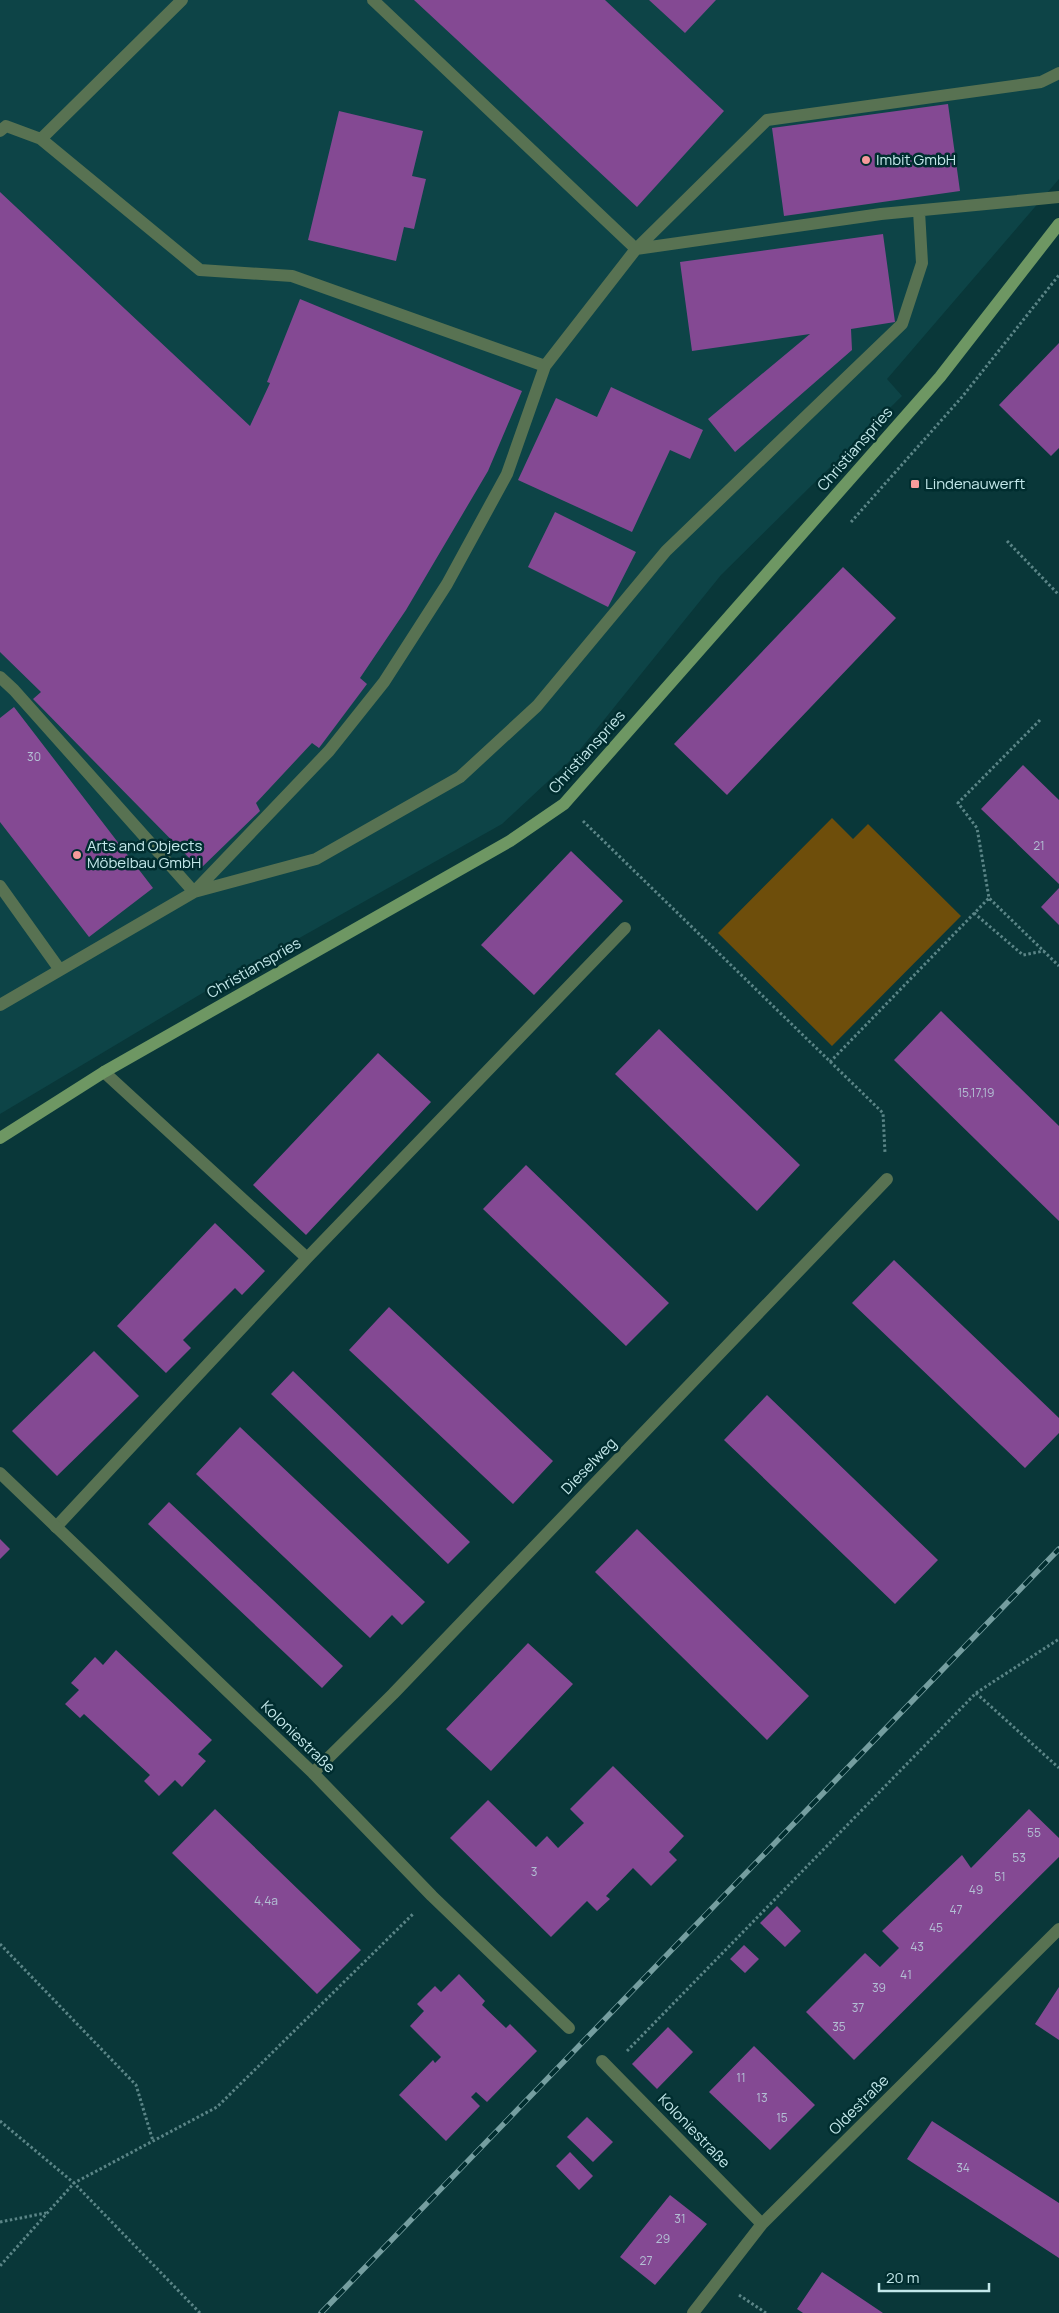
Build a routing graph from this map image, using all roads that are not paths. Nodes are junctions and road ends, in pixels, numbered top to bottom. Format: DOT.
graph roads {
  1 [pos="182,0"];
  2 [pos="373,0"];
  3 [pos="1059,73"];
  4 [pos="0,131"];
  5 [pos="41,139"];
  6 [pos="1059,197"];
  7 [pos="919,211"];
  8 [pos="1059,224"];
  9 [pos="636,249"];
  10 [pos="545,366"];
  11 [pos="0,677"];
  12 [pos="0,886"];
  13 [pos="194,892"];
  14 [pos="624,928"];
  15 [pos="60,970"];
  16 [pos="0,1004"];
  17 [pos="104,1072"];
  18 [pos="0,1138"];
  19 [pos="887,1179"];
  20 [pos="307,1258"];
  21 [pos="0,1473"];
  22 [pos="56,1527"];
  23 [pos="313,1774"];
  24 [pos="1059,1929"];
  25 [pos="569,2028"];
  26 [pos="606,2065"];
  27 [pos="762,2224"];
  28 [pos="692,2313"];
  1 -- 5 [label="street"];
  2 -- 9 [label="street"];
  3 -- 9 [label="street"];
  4 -- 5 [label="street"];
  5 -- 10 [label="street"];
  6 -- 7 [label="street"];
  7 -- 9 [label="street"];
  7 -- 13 [label="street"];
  8 -- 17 [label="street, Christianspries"];
  9 -- 10 [label="street"];
  10 -- 13 [label="street"];
  11 -- 13 [label="street"];
  12 -- 15 [label="street"];
  13 -- 15 [label="street"];
  14 -- 20 [label="street"];
  15 -- 16 [label="street"];
  17 -- 18 [label="street, Christianspries"];
  17 -- 20 [label="street"];
  19 -- 23 [label="street, Dieselweg"];
  20 -- 22 [label="street"];
  21 -- 22 [label="street, Koloniestraße"];
  22 -- 23 [label="street, Koloniestraße"];
  23 -- 25 [label="street, Koloniestraße"];
  24 -- 27 [label="street, Oldestraße"];
  26 -- 27 [label="street, Koloniestraße"];
  27 -- 28 [label="street, Oldestraße"];
}
